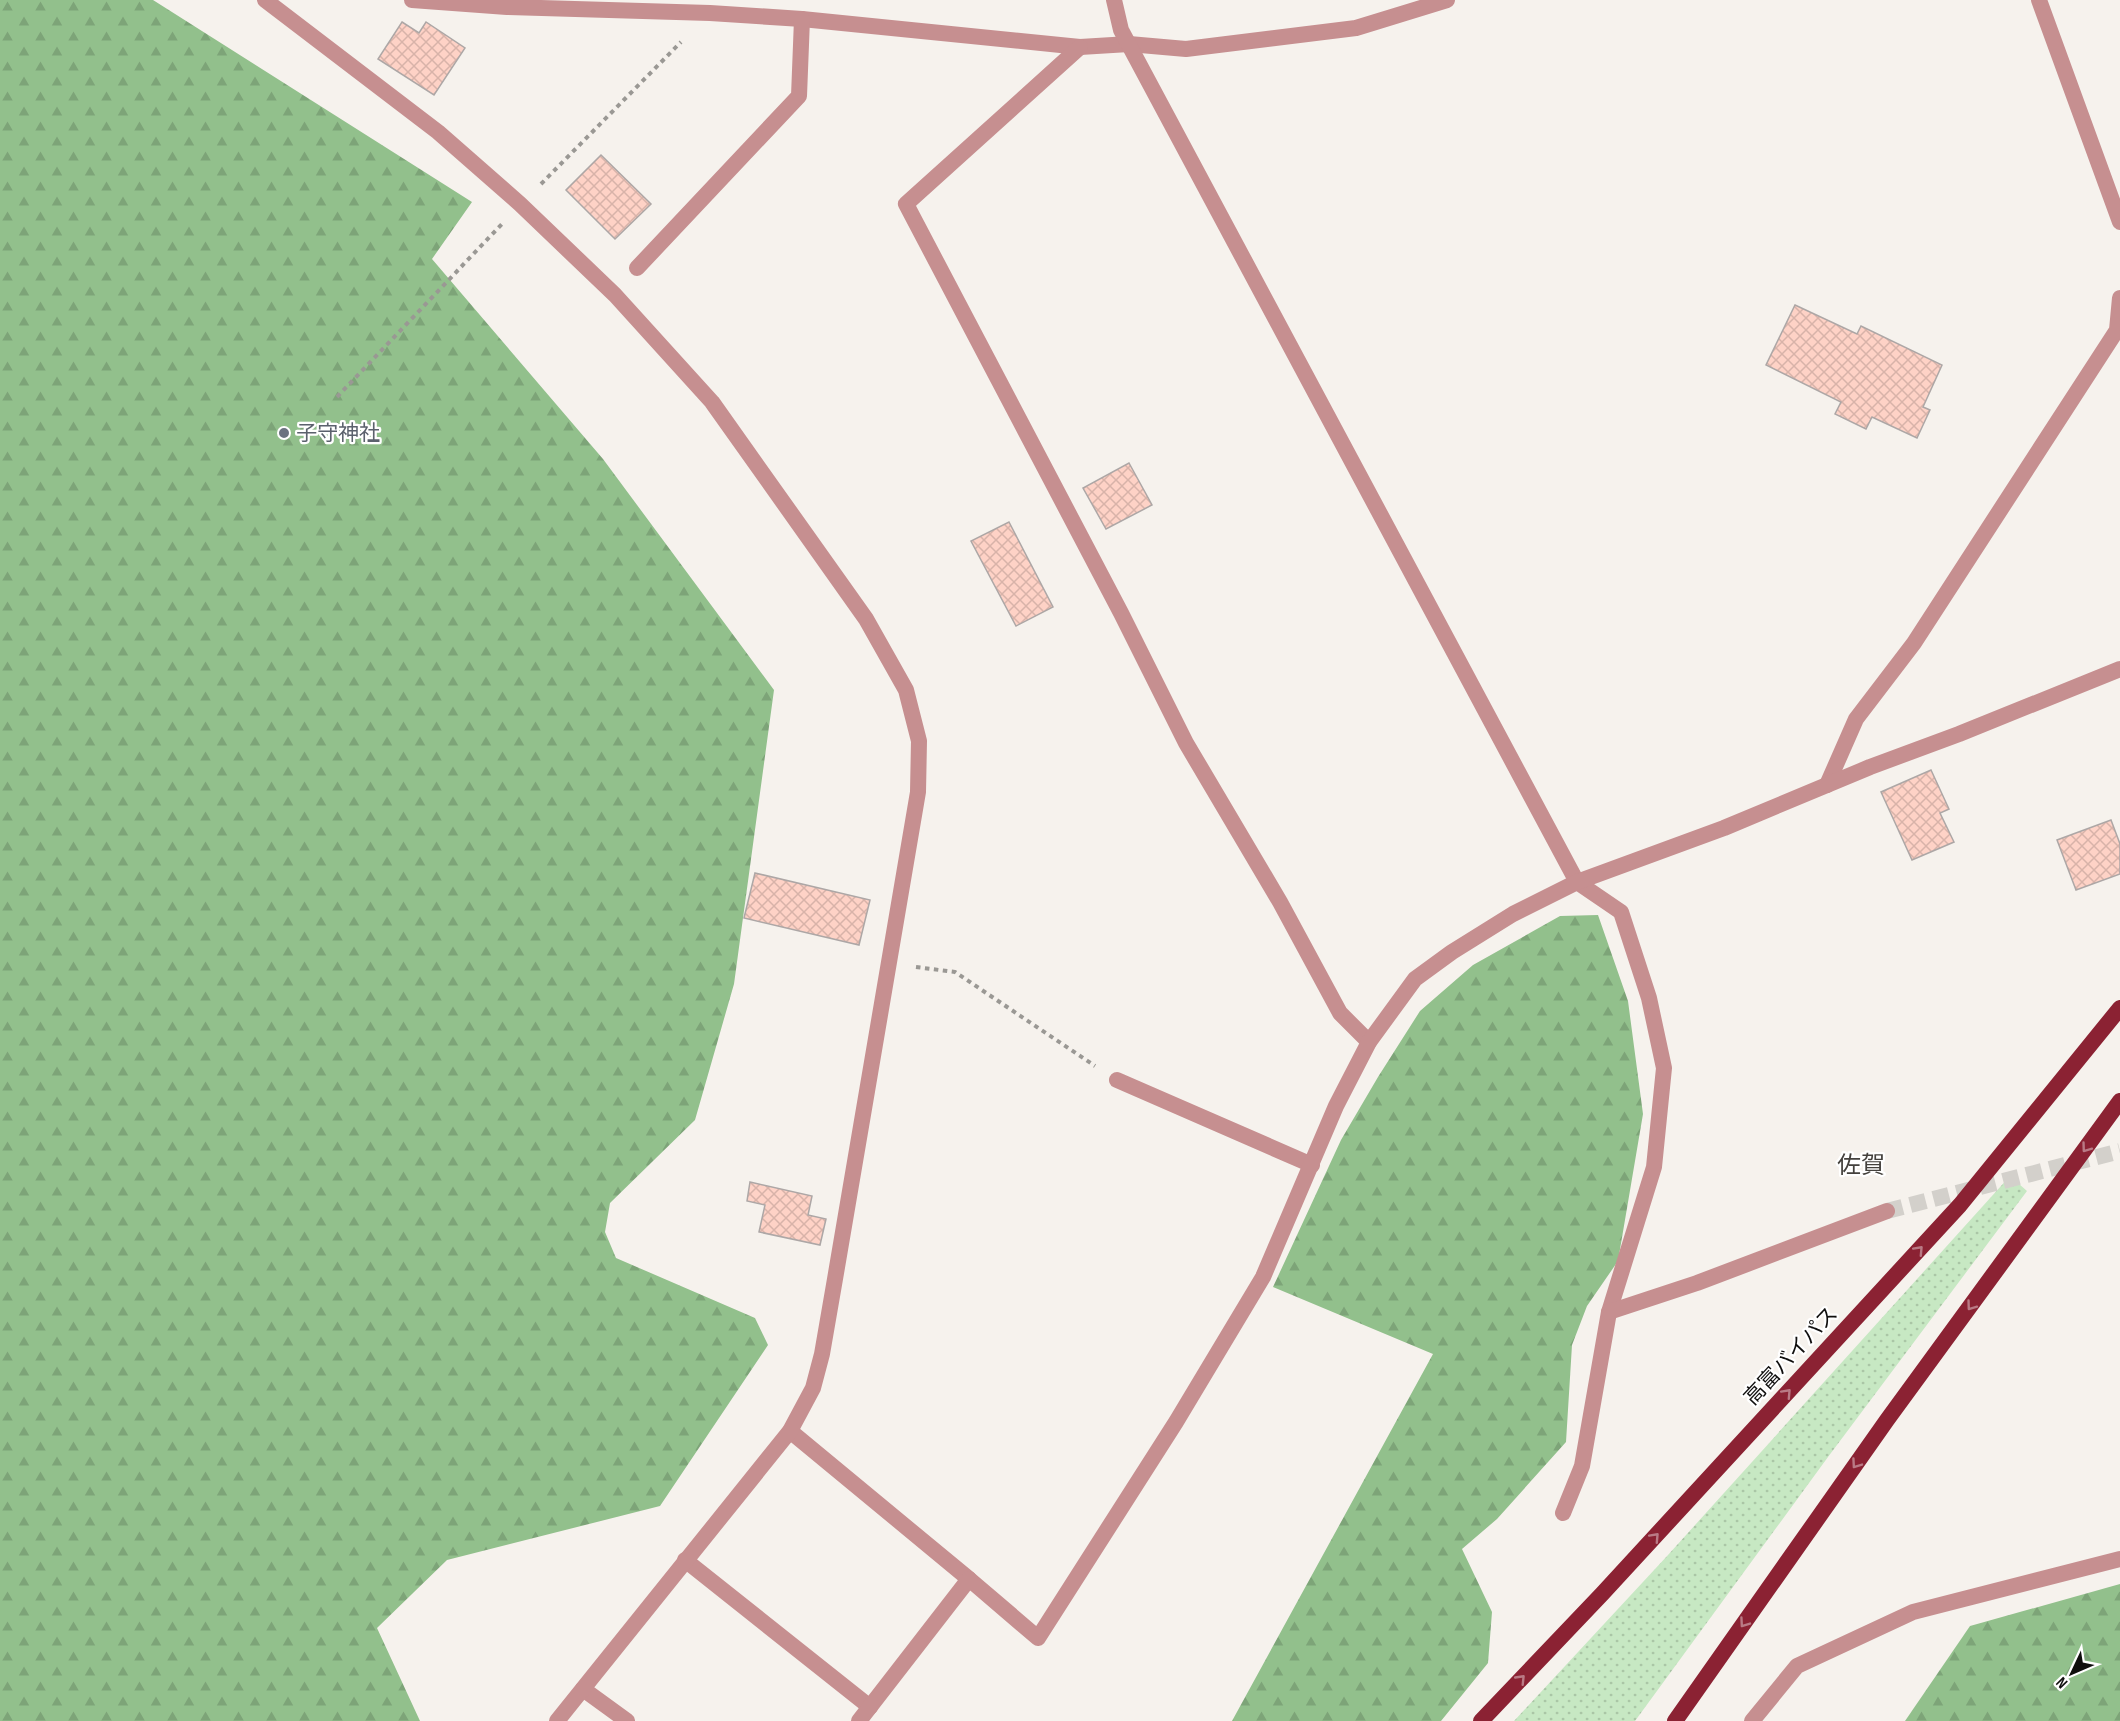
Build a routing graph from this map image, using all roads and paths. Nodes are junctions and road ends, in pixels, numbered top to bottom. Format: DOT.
graph roads {
  1 [pos="265,0"];
  2 [pos="412,0"];
  3 [pos="1114,0"];
  4 [pos="1447,0"];
  5 [pos="2039,0"];
  6 [pos="710,13"];
  7 [pos="802,20"];
  8 [pos="1125,37"];
  9 [pos="1080,47"];
  10 [pos="520,204"];
  11 [pos="2120,222"];
  12 [pos="637,268"];
  13 [pos="2120,298"];
  14 [pos="337,397"];
  15 [pos="2120,669"];
  16 [pos="1827,785"];
  17 [pos="1577,882"];
  18 [pos="888,963"];
  19 [pos="2120,1008"];
  20 [pos="1369,1041"];
  21 [pos="1117,1080"];
  22 [pos="2120,1101"];
  23 [pos="1312,1165"];
  24 [pos="1887,1211"];
  25 [pos="1609,1312"];
  26 [pos="790,1431"];
  27 [pos="1563,1513"];
  28 [pos="2120,1559"];
  29 [pos="685,1560"];
  30 [pos="969,1579"];
  31 [pos="583,1689"];
  32 [pos="870,1707"];
  33 [pos="557,1721"];
  34 [pos="627,1721"];
  35 [pos="859,1721"];
  36 [pos="1480,1721"];
  37 [pos="1675,1721"];
  38 [pos="1752,1721"];
  1 -- 10 [label="street"];
  2 -- 6 [label="street"];
  3 -- 8 [label="street"];
  4 -- 8 [label="street"];
  5 -- 11 [label="street"];
  6 -- 7 [label="street"];
  6 -- 10 [label="path"];
  7 -- 9 [label="street"];
  7 -- 12 [label="street"];
  8 -- 9 [label="street"];
  8 -- 17 [label="street"];
  9 -- 20 [label="street"];
  10 -- 14 [label="path"];
  10 -- 18 [label="street"];
  13 -- 16 [label="street"];
  15 -- 16 [label="street"];
  16 -- 17 [label="street"];
  17 -- 20 [label="street"];
  17 -- 25 [label="street"];
  18 -- 21 [label="path"];
  18 -- 26 [label="street"];
  36 -- 19 [label="highway, 高富バイパス, one-way"];
  20 -- 23 [label="street"];
  21 -- 23 [label="street"];
  22 -- 37 [label="highway, one-way"];
  23 -- 30 [label="street"];
  24 -- 25 [label="street"];
  25 -- 27 [label="street"];
  26 -- 29 [label="street"];
  26 -- 30 [label="street"];
  28 -- 38 [label="street"];
  29 -- 31 [label="street"];
  29 -- 32 [label="street"];
  30 -- 32 [label="street"];
  31 -- 33 [label="street"];
  31 -- 34 [label="street"];
  32 -- 35 [label="street"];
}
